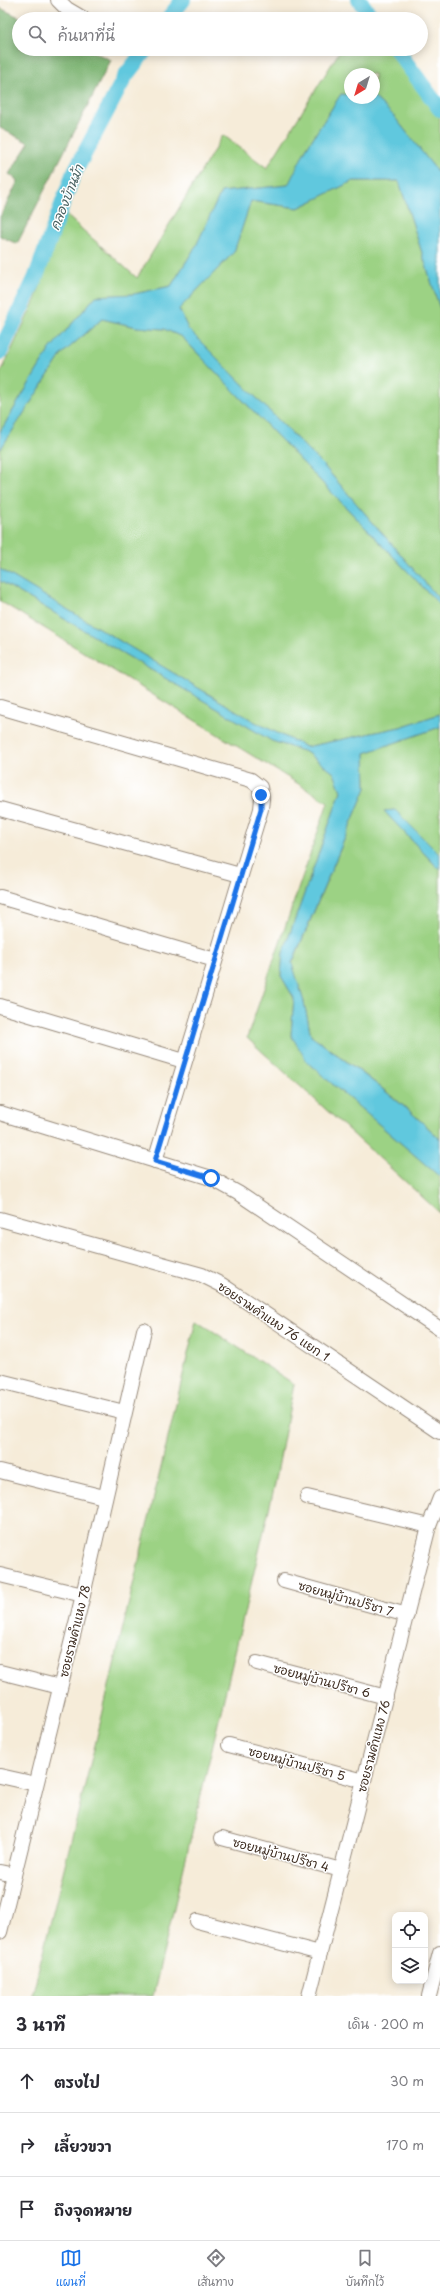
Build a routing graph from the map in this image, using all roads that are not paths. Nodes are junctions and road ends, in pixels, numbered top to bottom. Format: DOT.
graph roads {
  1 [pos="58,0"];
  2 [pos="72,12"];
  3 [pos="0,707"];
  4 [pos="0,809"];
  5 [pos="240,875"];
  6 [pos="0,897"];
  7 [pos="215,960"];
  8 [pos="0,1006"];
  9 [pos="184,1061"];
  10 [pos="0,1113"];
  11 [pos="155,1161"];
  12 [pos="0,1219"];
  13 [pos="440,1329"];
  14 [pos="144,1330"];
  15 [pos="0,1381"];
  16 [pos="124,1412"];
  17 [pos="440,1432"];
  18 [pos="0,1471"];
  19 [pos="104,1497"];
  20 [pos="307,1497"];
  21 [pos="440,1498"];
  22 [pos="428,1526"];
  23 [pos="0,1575"];
  24 [pos="284,1581"];
  25 [pos="83,1595"];
  26 [pos="407,1615"];
  27 [pos="257,1663"];
  28 [pos="0,1672"];
  29 [pos="60,1687"];
  30 [pos="386,1697"];
  31 [pos="229,1745"];
  32 [pos="0,1776"];
  33 [pos="364,1781"];
  34 [pos="36,1784"];
  35 [pos="222,1838"];
  36 [pos="341,1870"];
  37 [pos="0,1872"];
  38 [pos="14,1875"];
  39 [pos="197,1921"];
  40 [pos="0,1932"];
  41 [pos="320,1953"];
  42 [pos="440,1953"];
  43 [pos="309,1996"];
  44 [pos="429,1996"];
  1 -- 2 [label="street"];
  3 -- 5 [label="street"];
  4 -- 5 [label="street"];
  5 -- 7 [label="street"];
  6 -- 7 [label="street"];
  7 -- 9 [label="street"];
  8 -- 9 [label="street"];
  9 -- 11 [label="street"];
  10 -- 11 [label="street"];
  11 -- 13 [label="street"];
  12 -- 17 [label="street, ซอยรามคำแหง 76 แยก 1"];
  14 -- 16 [label="street, ซอยรามคำแหง 78"];
  15 -- 16 [label="street"];
  16 -- 19 [label="street, ซอยรามคำแหง 78"];
  18 -- 19 [label="street"];
  19 -- 25 [label="street, ซอยรามคำแหง 78"];
  20 -- 22 [label="street"];
  21 -- 22 [label="street, ซอยรามคำแหง 76"];
  22 -- 26 [label="street, ซอยรามคำแหง 76"];
  23 -- 25 [label="street"];
  24 -- 26 [label="street, ซอยหมู่บ้านปรีชา 7"];
  25 -- 29 [label="street, ซอยรามคำแหง 78"];
  26 -- 30 [label="street, ซอยรามคำแหง 76"];
  27 -- 30 [label="street, ซอยหมู่บ้านปรีชา 6"];
  28 -- 29 [label="street"];
  29 -- 34 [label="street, ซอยรามคำแหง 78"];
  30 -- 33 [label="street, ซอยรามคำแหง 76"];
  31 -- 33 [label="street, ซอยหมู่บ้านปรีชา 5"];
  32 -- 34 [label="street"];
  33 -- 36 [label="street, ซอยรามคำแหง 76"];
  34 -- 38 [label="street, ซอยรามคำแหง 78"];
  35 -- 36 [label="street, ซอยหมู่บ้านปรีชา 4"];
  36 -- 41 [label="street, ซอยรามคำแหง 76"];
  37 -- 38 [label="street"];
  38 -- 40 [label="street, ซอยรามคำแหง 78"];
  39 -- 41 [label="street"];
  41 -- 43 [label="street, ซอยรามคำแหง 76"];
  42 -- 44 [label="street"];
}
